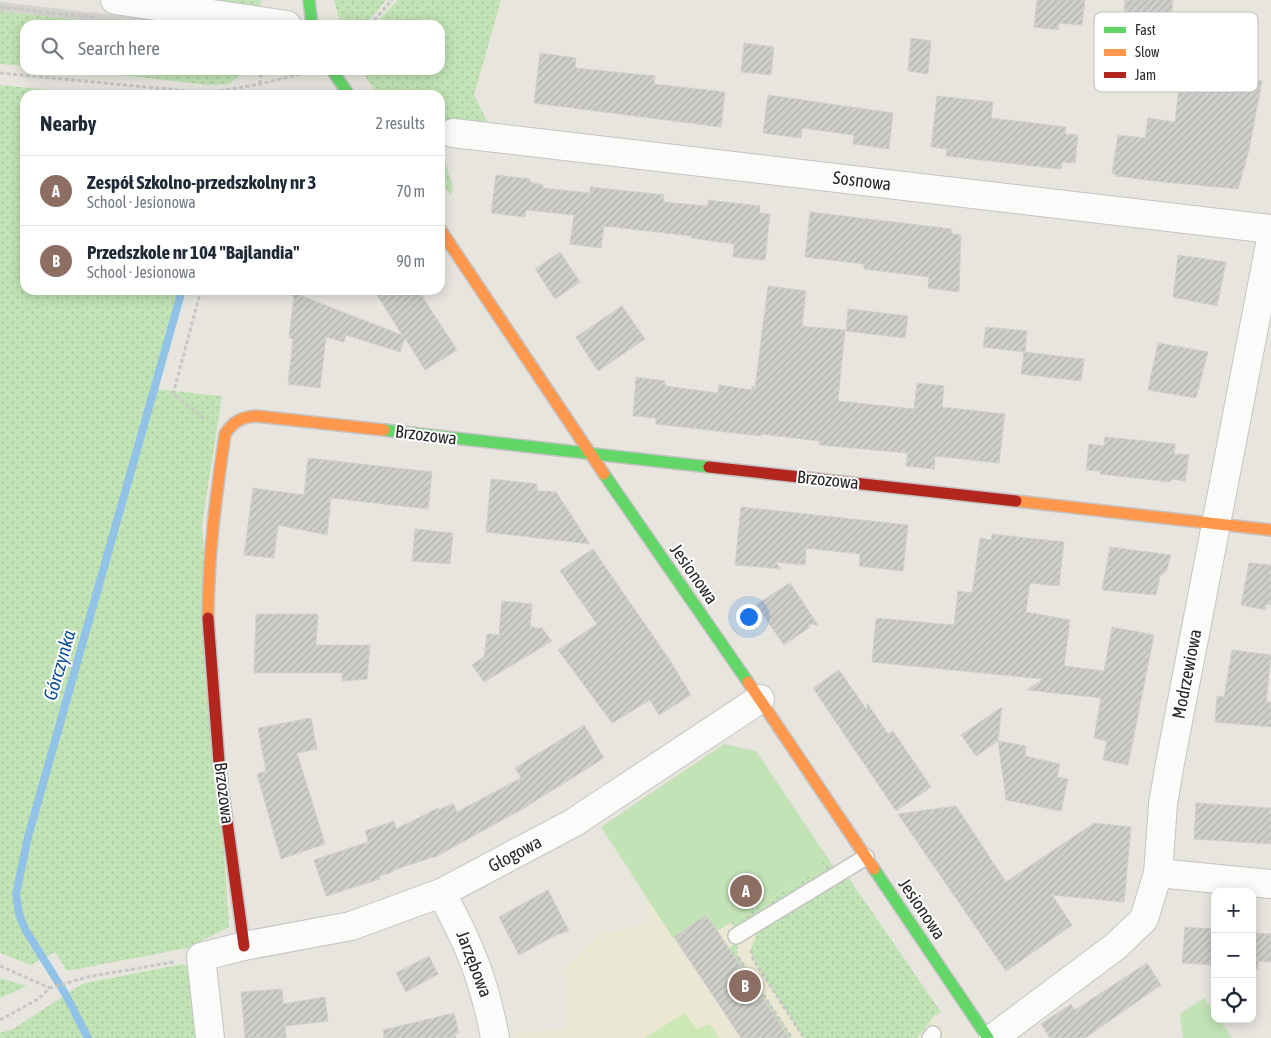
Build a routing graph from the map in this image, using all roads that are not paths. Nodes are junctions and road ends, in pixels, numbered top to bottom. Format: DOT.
graph roads {
  1 [pos="309,0"];
  2 [pos="109,9"];
  3 [pos="231,20"];
  4 [pos="311,20"];
  5 [pos="335,75"];
  6 [pos="346,90"];
  7 [pos="453,133"];
  8 [pos="1271,229"];
  9 [pos="445,236"];
  10 [pos="1271,239"];
  11 [pos="590,454"];
  12 [pos="1217,523"];
  13 [pos="1271,530"];
  14 [pos="760,699"];
  15 [pos="866,857"];
  16 [pos="1158,873"];
  17 [pos="1271,884"];
  18 [pos="441,893"];
  19 [pos="736,936"];
  20 [pos="244,946"];
  21 [pos="210,1038"];
  22 [pos="496,1038"];
  23 [pos="988,1038"];
  24 [pos="993,1038"];
  1 -- 4 [label="street"];
  2 -- 3 [label="street"];
  5 -- 6 [label="street"];
  7 -- 8 [label="street, Sosnowa"];
  9 -- 11 [label="street, Jesionowa"];
  10 -- 12 [label="street, Modrzewiowa"];
  11 -- 12 [label="street, Brzozowa"];
  11 -- 14 [label="street, Jesionowa"];
  11 -- 20 [label="street, Brzozowa"];
  12 -- 13 [label="street, Brzozowa"];
  12 -- 16 [label="street, Modrzewiowa"];
  14 -- 15 [label="street, Jesionowa"];
  14 -- 18 [label="street, Głogowa"];
  15 -- 19 [label="lane"];
  15 -- 23 [label="street, Jesionowa"];
  16 -- 17 [label="street"];
  16 -- 24 [label="street, Modrzewiowa"];
  18 -- 20 [label="street, Głogowa"];
  18 -- 22 [label="street, Jarzębowa"];
  20 -- 21 [label="street"];
}
